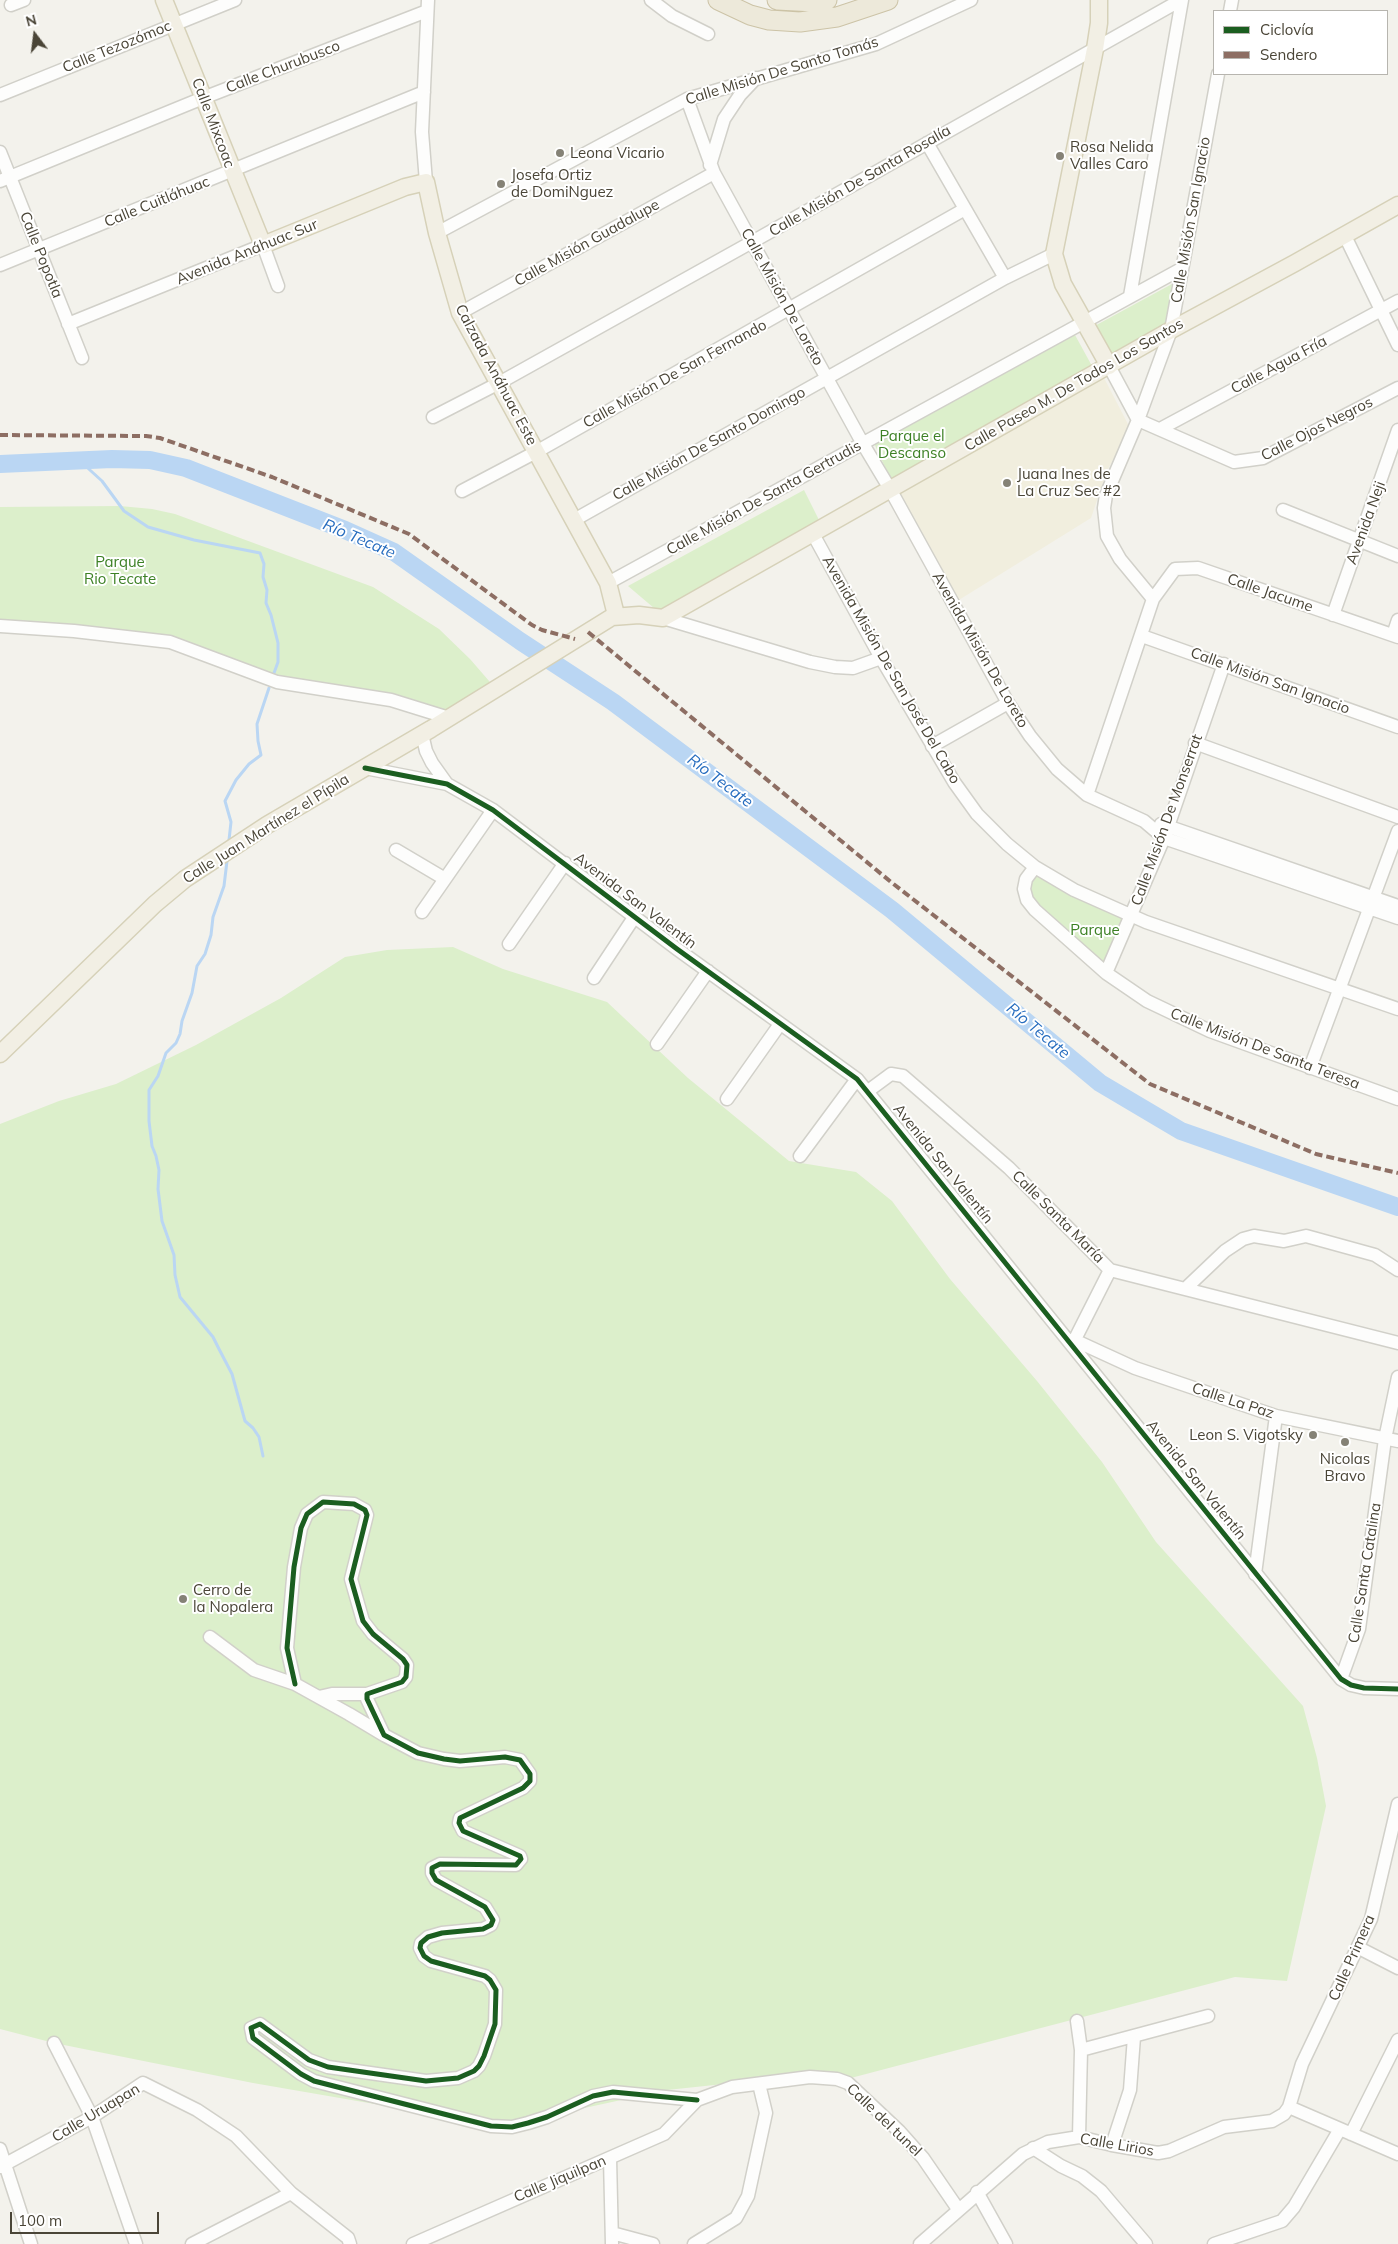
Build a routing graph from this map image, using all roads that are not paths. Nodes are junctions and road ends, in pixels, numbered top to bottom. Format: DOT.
graph roads {
  1 [pos="24,0"];
  2 [pos="164,0"];
  3 [pos="235,0"];
  4 [pos="651,0"];
  5 [pos="718,0"];
  6 [pos="777,0"];
  7 [pos="827,0"];
  8 [pos="888,0"];
  9 [pos="970,0"];
  10 [pos="1099,0"];
  11 [pos="1182,0"];
  12 [pos="11,5"];
  13 [pos="428,6"];
  14 [pos="174,24"];
  15 [pos="708,34"];
  16 [pos="1095,49"];
  17 [pos="1218,75"];
  18 [pos="756,78"];
  19 [pos="424,92"];
  20 [pos="0,95"];
  21 [pos="203,98"];
  22 [pos="687,99"];
  23 [pos="927,143"];
  24 [pos="0,152"];
  25 [pos="712,169"];
  26 [pos="232,172"];
  27 [pos="5,179"];
  28 [pos="426,182"];
  29 [pos="1398,205"];
  30 [pos="965,209"];
  31 [pos="437,233"];
  32 [pos="1345,236"];
  33 [pos="752,242"];
  34 [pos="262,245"];
  35 [pos="39,250"];
  36 [pos="1054,254"];
  37 [pos="0,265"];
  38 [pos="1181,269"];
  39 [pos="1005,278"];
  40 [pos="278,286"];
  41 [pos="1130,296"];
  42 [pos="1398,301"];
  43 [pos="790,309"];
  44 [pos="1382,309"];
  45 [pos="460,313"];
  46 [pos="1084,321"];
  47 [pos="68,324"];
  48 [pos="1171,330"];
  49 [pos="1398,346"];
  50 [pos="82,358"];
  51 [pos="1109,366"];
  52 [pos="827,378"];
  53 [pos="499,383"];
  54 [pos="1398,388"];
  55 [pos="433,417"];
  56 [pos="1138,420"];
  57 [pos="1160,429"];
  58 [pos="1398,430"];
  59 [pos="863,444"];
  60 [pos="536,452"];
  61 [pos="890,489"];
  62 [pos="462,491"];
  63 [pos="1283,510"];
  64 [pos="574,520"];
  65 [pos="813,534"];
  66 [pos="1360,541"];
  67 [pos="1398,556"];
  68 [pos="608,583"];
  69 [pos="1153,599"];
  70 [pos="616,615"];
  71 [pos="1333,615"];
  72 [pos="663,618"];
  73 [pos="1398,620"];
  74 [pos="0,626"];
  75 [pos="1142,636"];
  76 [pos="1396,636"];
  77 [pos="881,658"];
  78 [pos="1224,664"];
  79 [pos="1008,703"];
  80 [pos="449,718"];
  81 [pos="1398,727"];
  82 [pos="422,734"];
  83 [pos="1195,743"];
  84 [pos="932,746"];
  85 [pos="365,768"];
  86 [pos="447,784"];
  87 [pos="1087,795"];
  88 [pos="493,810"];
  89 [pos="1398,817"];
  90 [pos="1144,821"];
  91 [pos="1168,825"];
  92 [pos="1398,831"];
  93 [pos="1164,838"];
  94 [pos="396,850"];
  95 [pos="565,863"];
  96 [pos="1034,867"];
  97 [pos="444,879"];
  98 [pos="1372,903"];
  99 [pos="1398,906"];
  100 [pos="422,912"];
  101 [pos="1132,915"];
  102 [pos="634,916"];
  103 [pos="1398,918"];
  104 [pos="509,944"];
  105 [pos="708,971"];
  106 [pos="1106,973"];
  107 [pos="594,978"];
  108 [pos="1339,988"];
  109 [pos="1398,1009"];
  110 [pos="780,1024"];
  111 [pos="657,1044"];
  112 [pos="0,1054"];
  113 [pos="1310,1068"];
  114 [pos="857,1079"];
  115 [pos="868,1091"];
  116 [pos="727,1099"];
  117 [pos="1398,1099"];
  118 [pos="800,1156"];
  119 [pos="1110,1270"];
  120 [pos="1398,1270"];
  121 [pos="1185,1289"];
  122 [pos="1073,1342"];
  123 [pos="1398,1343"];
  124 [pos="1398,1377"];
  125 [pos="1276,1416"];
  126 [pos="1385,1438"];
  127 [pos="1398,1441"];
  128 [pos="1255,1574"];
  129 [pos="210,1638"];
  130 [pos="1341,1679"];
  131 [pos="295,1684"];
  132 [pos="1398,1689"];
  133 [pos="367,1694"];
  134 [pos="319,1697"];
  135 [pos="384,1735"];
  136 [pos="1398,1804"];
  137 [pos="1359,1948"];
  138 [pos="1398,1968"];
  139 [pos="1208,2016"];
  140 [pos="1077,2021"];
  141 [pos="1134,2037"];
  142 [pos="1398,2040"];
  143 [pos="54,2043"];
  144 [pos="1081,2050"];
  145 [pos="760,2084"];
  146 [pos="697,2100"];
  147 [pos="1289,2107"];
  148 [pos="92,2118"];
  149 [pos="1346,2131"];
  150 [pos="1079,2137"];
  151 [pos="1112,2145"];
  152 [pos="1033,2148"];
  153 [pos="0,2149"];
  154 [pos="1398,2154"];
  155 [pos="610,2158"];
  156 [pos="3,2165"];
  157 [pos="978,2192"];
  158 [pos="291,2193"];
  159 [pos="958,2209"];
  160 [pos="612,2239"];
  161 [pos="31,2244"];
  162 [pos="136,2244"];
  163 [pos="192,2244"];
  164 [pos="350,2244"];
  165 [pos="413,2244"];
  166 [pos="653,2244"];
  167 [pos="694,2244"];
  168 [pos="920,2244"];
  169 [pos="1006,2244"];
  170 [pos="1146,2244"];
  171 [pos="1214,2244"];
  1 -- 12 [label="street"];
  2 -- 14 [label="main road, Calle Mixcoac"];
  3 -- 14 [label="street, Calle Tezozómoc"];
  4 -- 15 [label="street"];
  5 -- 8 [label="highway"];
  6 -- 7 [label="highway"];
  9 -- 18 [label="street, Calle Misión De Santo Tomás"];
  10 -- 16 [label="main road"];
  11 -- 16 [label="street, Calle Misión De Santa Rosalía"];
  11 -- 41 [label="street"];
  13 -- 19 [label="street, Calzada Anáhuac Este"];
  13 -- 21 [label="street, Calle Churubusco"];
  14 -- 20 [label="street, Calle Tezozómoc"];
  14 -- 21 [label="main road, Calle Mixcoac"];
  16 -- 23 [label="street, Calle Misión De Santa Rosalía"];
  16 -- 36 [label="main road"];
  17 -- 38 [label="street, Calle Misión San Ignacio"];
  18 -- 22 [label="street, Calle Misión De Santo Tomás"];
  18 -- 25 [label="street"];
  19 -- 26 [label="street, Calle Cuitláhuac"];
  19 -- 28 [label="street, Calzada Anáhuac Este"];
  21 -- 26 [label="main road, Calle Mixcoac"];
  21 -- 27 [label="street, Calle Churubusco"];
  22 -- 25 [label="street, Calle Misión De Loreto"];
  22 -- 31 [label="street, Calle Misión De Santo Tomás"];
  23 -- 30 [label="street"];
  23 -- 33 [label="street, Calle Misión De Santa Rosalía"];
  24 -- 27 [label="street, Calle Popotla"];
  25 -- 33 [label="street, Calle Misión De Loreto"];
  25 -- 45 [label="street, Calle Misión Guadalupe"];
  26 -- 34 [label="main road, Calle Mixcoac"];
  26 -- 35 [label="street, Calle Cuitláhuac"];
  27 -- 35 [label="street, Calle Popotla"];
  28 -- 31 [label="main road, Calzada Anáhuac Este"];
  28 -- 34 [label="main road, Avenida Anáhuac Sur"];
  29 -- 32 [label="main road, Calle Paseo M. De Todos Los Santos"];
  30 -- 39 [label="street"];
  30 -- 43 [label="street, Calle Misión De San Fernando"];
  31 -- 45 [label="main road, Calzada Anáhuac Este"];
  32 -- 44 [label="street"];
  32 -- 48 [label="main road, Calle Paseo M. De Todos Los Santos"];
  33 -- 43 [label="street, Calle Misión De Loreto"];
  33 -- 53 [label="street, Calle Misión De Santa Rosalía"];
  34 -- 40 [label="street"];
  34 -- 47 [label="street, Avenida Anáhuac Sur"];
  35 -- 37 [label="street, Calle Cuitláhuac"];
  35 -- 47 [label="street, Calle Popotla"];
  36 -- 39 [label="street, Calle Misión De Santo Domingo"];
  36 -- 46 [label="main road"];
  38 -- 41 [label="street, Calle Misión De Santa Gertrudis"];
  38 -- 48 [label="street, Calle Misión San Ignacio"];
  39 -- 52 [label="street, Calle Misión De Santo Domingo"];
  41 -- 46 [label="street, Calle Misión De Santa Gertrudis"];
  42 -- 44 [label="street, Calle Agua Fría"];
  43 -- 52 [label="street, Calle Misión De Loreto"];
  43 -- 60 [label="street, Calle Misión De San Fernando"];
  44 -- 49 [label="street"];
  44 -- 57 [label="street, Calle Agua Fría"];
  45 -- 53 [label="main road, Calzada Anáhuac Este"];
  46 -- 51 [label="main road"];
  46 -- 59 [label="street, Calle Misión De Santa Gertrudis"];
  47 -- 50 [label="street, Calle Popotla"];
  48 -- 51 [label="main road, Calle Paseo M. De Todos Los Santos"];
  48 -- 56 [label="street, Calle Misión San Ignacio"];
  51 -- 56 [label="street"];
  51 -- 61 [label="main road, Calle Paseo M. De Todos Los Santos"];
  52 -- 59 [label="street, Calle Misión De Loreto"];
  52 -- 64 [label="street, Calle Misión De Santo Domingo"];
  53 -- 55 [label="street, Calle Misión De Santa Rosalía"];
  53 -- 60 [label="main road, Calzada Anáhuac Este"];
  54 -- 57 [label="street, Calle Ojos Negros"];
  56 -- 57 [label="street"];
  56 -- 69 [label="street, Calle Misión San Ignacio"];
  58 -- 66 [label="street, Avenida Neji"];
  59 -- 61 [label="street, Calle Misión De Loreto"];
  59 -- 68 [label="street, Calle Misión De Santa Gertrudis"];
  60 -- 62 [label="street, Calle Misión De San Fernando"];
  60 -- 64 [label="main road, Calzada Anáhuac Este"];
  61 -- 65 [label="main road, Calle Paseo M. De Todos Los Santos"];
  61 -- 79 [label="street, Avenida Misión De Loreto"];
  63 -- 66 [label="street"];
  64 -- 68 [label="main road, Calzada Anáhuac Este"];
  65 -- 72 [label="main road, Calle Paseo M. De Todos Los Santos"];
  65 -- 77 [label="street, Avenida Misión De San José Del Cabo"];
  66 -- 67 [label="street"];
  66 -- 71 [label="street, Avenida Neji"];
  68 -- 70 [label="main road, Calzada Anáhuac Este"];
  69 -- 71 [label="street, Calle Jacume"];
  69 -- 75 [label="street"];
  70 -- 72 [label="main road"];
  70 -- 80 [label="main road, Calle Juan Martínez el Pípila"];
  71 -- 76 [label="street, Calle Jacume"];
  72 -- 77 [label="street"];
  73 -- 76 [label="street"];
  74 -- 80 [label="street"];
  75 -- 78 [label="street, Calle Misión San Ignacio"];
  75 -- 87 [label="street"];
  77 -- 84 [label="street, Avenida Misión De San José Del Cabo"];
  78 -- 81 [label="street, Calle Misión San Ignacio"];
  78 -- 83 [label="street, Calle Misión De Monserrat"];
  79 -- 84 [label="street"];
  79 -- 87 [label="street, Avenida Misión De Loreto"];
  80 -- 82 [label="main road, Calle Juan Martínez el Pípila"];
  82 -- 85 [label="main road, Calle Juan Martínez el Pípila"];
  82 -- 86 [label="street"];
  83 -- 89 [label="street"];
  83 -- 91 [label="street, Calle Misión De Monserrat"];
  84 -- 96 [label="street, Avenida Misión De San José Del Cabo"];
  85 -- 86 [label="street, Avenida San Valentín"];
  85 -- 112 [label="main road, Calle Juan Martínez el Pípila"];
  86 -- 88 [label="street, Avenida San Valentín"];
  87 -- 90 [label="street, Avenida Misión De Loreto"];
  88 -- 95 [label="street, Avenida San Valentín"];
  88 -- 97 [label="street"];
  90 -- 91 [label="street"];
  90 -- 93 [label="street"];
  91 -- 93 [label="street, Calle Misión De Monserrat"];
  91 -- 98 [label="street"];
  92 -- 98 [label="street"];
  93 -- 98 [label="street"];
  93 -- 101 [label="street, Calle Misión De Monserrat"];
  94 -- 97 [label="street"];
  95 -- 102 [label="street, Avenida San Valentín"];
  95 -- 104 [label="street"];
  96 -- 101 [label="street, Avenida Misión De San José Del Cabo"];
  96 -- 106 [label="street, Calle Misión De Santa Teresa"];
  97 -- 100 [label="street"];
  98 -- 99 [label="street"];
  98 -- 103 [label="street"];
  98 -- 108 [label="street"];
  101 -- 106 [label="street, Calle Misión De Monserrat"];
  101 -- 108 [label="street, Avenida Misión De San José Del Cabo"];
  102 -- 105 [label="street, Avenida San Valentín"];
  102 -- 107 [label="street"];
  105 -- 110 [label="street, Avenida San Valentín"];
  105 -- 111 [label="street"];
  106 -- 113 [label="street, Calle Misión De Santa Teresa"];
  108 -- 109 [label="street, Avenida Misión De San José Del Cabo"];
  108 -- 113 [label="street"];
  110 -- 114 [label="street, Avenida San Valentín"];
  110 -- 116 [label="street"];
  113 -- 117 [label="street, Calle Misión De Santa Teresa"];
  114 -- 115 [label="street, Avenida San Valentín"];
  114 -- 118 [label="street"];
  115 -- 119 [label="street, Calle Santa María"];
  115 -- 122 [label="street, Avenida San Valentín"];
  119 -- 121 [label="street, Calle Santa María"];
  119 -- 122 [label="street"];
  120 -- 121 [label="street"];
  121 -- 123 [label="street, Calle Santa María"];
  122 -- 125 [label="street, Calle La Paz"];
  122 -- 128 [label="street, Avenida San Valentín"];
  124 -- 126 [label="street, Calle Santa Catalina"];
  125 -- 126 [label="street, Calle La Paz"];
  125 -- 128 [label="street"];
  126 -- 127 [label="street, Calle La Paz"];
  126 -- 130 [label="street, Calle Santa Catalina"];
  128 -- 130 [label="street, Avenida San Valentín"];
  129 -- 131 [label="street"];
  130 -- 132 [label="street, Avenida San Valentín"];
  131 -- 133 [label="street"];
  131 -- 134 [label="street"];
  133 -- 134 [label="street"];
  133 -- 135 [label="street"];
  134 -- 135 [label="street"];
  135 -- 146 [label="street"];
  136 -- 137 [label="street, Calle Primera"];
  137 -- 138 [label="street"];
  137 -- 147 [label="street, Calle Primera"];
  139 -- 141 [label="street"];
  140 -- 144 [label="street"];
  141 -- 144 [label="street"];
  141 -- 151 [label="street"];
  142 -- 149 [label="street"];
  143 -- 148 [label="street"];
  144 -- 150 [label="street"];
  145 -- 146 [label="street, Calle del tunel"];
  145 -- 159 [label="street, Calle del tunel"];
  145 -- 167 [label="street"];
  146 -- 155 [label="street, Calle Jiquilpan"];
  147 -- 149 [label="street"];
  147 -- 151 [label="street, Calle Lirios"];
  148 -- 156 [label="street, Calle Uruapan"];
  148 -- 158 [label="street, Calle Uruapan"];
  148 -- 162 [label="street"];
  149 -- 154 [label="street"];
  149 -- 171 [label="street"];
  150 -- 151 [label="street, Calle Lirios"];
  150 -- 152 [label="street, Calle Lirios"];
  152 -- 157 [label="street, Calle Lirios"];
  152 -- 170 [label="street"];
  153 -- 156 [label="street"];
  155 -- 160 [label="street"];
  155 -- 165 [label="street, Calle Jiquilpan"];
  156 -- 161 [label="street"];
  157 -- 159 [label="street, Calle Lirios"];
  157 -- 169 [label="street"];
  158 -- 163 [label="street"];
  158 -- 164 [label="street, Calle Uruapan"];
  159 -- 168 [label="street, Calle Lirios"];
  160 -- 166 [label="street"];
}
